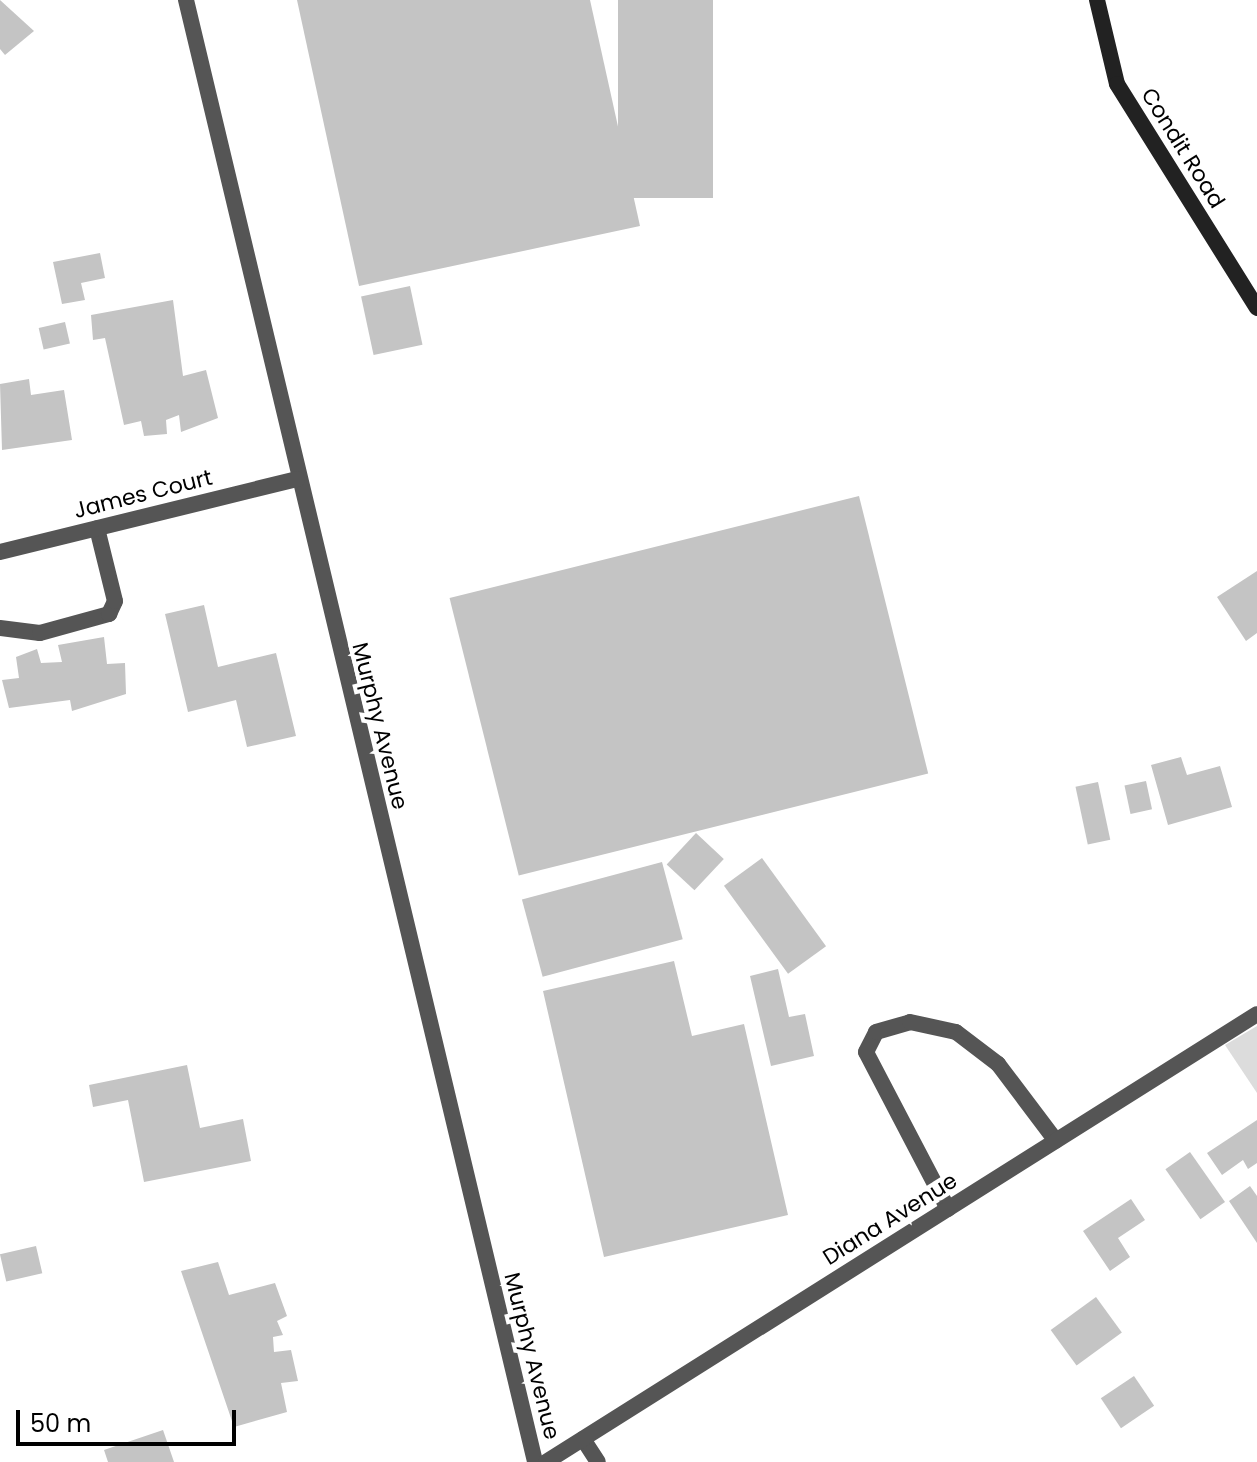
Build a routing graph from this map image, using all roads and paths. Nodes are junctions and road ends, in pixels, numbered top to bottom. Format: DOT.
graph roads {
  1 [pos="186,0"];
  2 [pos="1097,0"];
  3 [pos="1257,308"];
  4 [pos="297,479"];
  5 [pos="97,528"];
  6 [pos="0,552"];
  7 [pos="0,628"];
  8 [pos="1257,1014"];
  9 [pos="1056,1141"];
  10 [pos="948,1209"];
  11 [pos="583,1439"];
  12 [pos="535,1462"];
  13 [pos="546,1462"];
  14 [pos="598,1462"];
  1 -- 4 [label="street, Murphy Avenue"];
  2 -- 3 [label="street, Condit Road"];
  4 -- 5 [label="street, James Court"];
  4 -- 12 [label="street, Murphy Avenue"];
  5 -- 6 [label="street, James Court"];
  5 -- 7 [label="street"];
  8 -- 9 [label="street, Diana Avenue"];
  9 -- 10 [label="street, Diana Avenue"];
  9 -- 10 [label="street"];
  10 -- 11 [label="street, Diana Avenue"];
  11 -- 13 [label="street, Diana Avenue"];
  11 -- 14 [label="street"];
}
